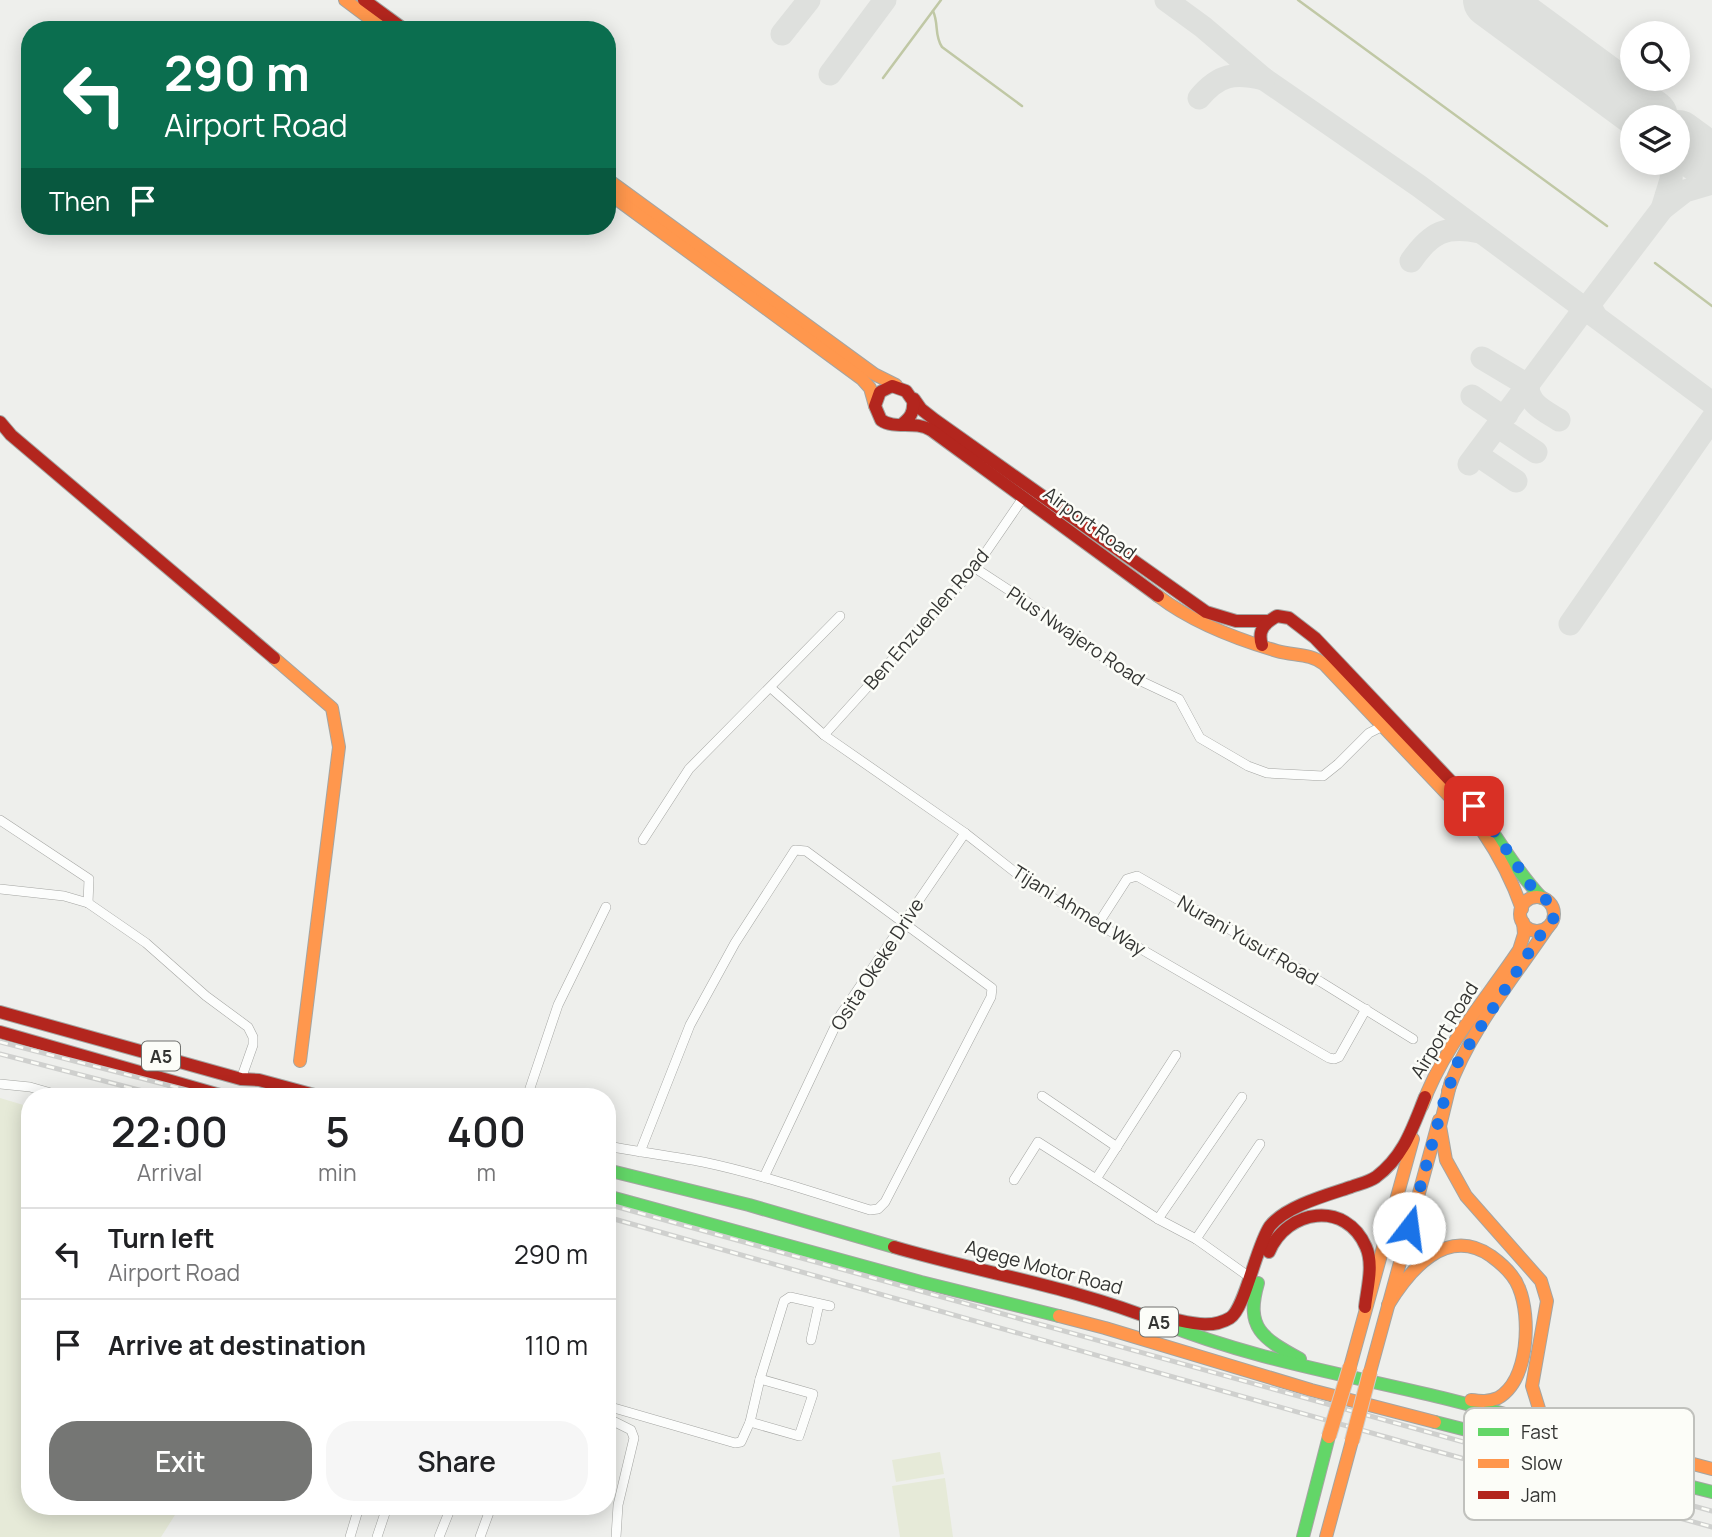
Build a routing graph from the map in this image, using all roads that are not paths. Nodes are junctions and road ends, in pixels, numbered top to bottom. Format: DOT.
graph roads {
  1 [pos="345,0"];
  2 [pos="364,0"];
  3 [pos="374,21"];
  4 [pos="393,21"];
  5 [pos="616,185"];
  6 [pos="616,199"];
  7 [pos="900,386"];
  8 [pos="914,398"];
  9 [pos="875,406"];
  10 [pos="0,422"];
  11 [pos="901,425"];
  12 [pos="1023,498"];
  13 [pos="975,568"];
  14 [pos="840,616"];
  15 [pos="1268,621"];
  16 [pos="1301,627"];
  17 [pos="1262,645"];
  18 [pos="1293,653"];
  19 [pos="771,688"];
  20 [pos="1381,727"];
  21 [pos="824,735"];
  22 [pos="0,820"];
  23 [pos="965,834"];
  24 [pos="643,840"];
  25 [pos="0,889"];
  26 [pos="1542,898"];
  27 [pos="88,903"];
  28 [pos="606,907"];
  29 [pos="1523,916"];
  30 [pos="904,922"];
  31 [pos="1098,924"];
  32 [pos="1548,927"];
  33 [pos="1366,1009"];
  34 [pos="0,1012"];
  35 [pos="0,1032"];
  36 [pos="1413,1039"];
  37 [pos="1176,1055"];
  38 [pos="300,1061"];
  39 [pos="241,1079"];
  40 [pos="1451,1082"];
  41 [pos="0,1084"];
  42 [pos="34,1088"];
  43 [pos="196,1088"];
  44 [pos="289,1088"];
  45 [pos="530,1088"];
  46 [pos="1042,1096"];
  47 [pos="1242,1097"];
  48 [pos="1425,1097"];
  49 [pos="1260,1144"];
  50 [pos="1117,1147"];
  51 [pos="616,1148"];
  52 [pos="640,1152"];
  53 [pos="616,1172"];
  54 [pos="764,1177"];
  55 [pos="1096,1179"];
  56 [pos="1014,1180"];
  57 [pos="616,1198"];
  58 [pos="1158,1219"];
  59 [pos="1196,1238"];
  60 [pos="1248,1276"];
  61 [pos="819,1304"];
  62 [pos="1388,1305"];
  63 [pos="830,1306"];
  64 [pos="1365,1307"];
  65 [pos="1131,1310"];
  66 [pos="1245,1310"];
  67 [pos="811,1340"];
  68 [pos="1235,1348"];
  69 [pos="1321,1371"];
  70 [pos="760,1379"];
  71 [pos="1443,1398"];
  72 [pos="1480,1408"];
  73 [pos="1539,1408"];
  74 [pos="616,1409"];
  75 [pos="616,1422"];
  76 [pos="750,1422"];
  77 [pos="1464,1429"];
  78 [pos="1694,1464"];
  79 [pos="1712,1469"];
  80 [pos="1694,1487"];
  81 [pos="1712,1492"];
  82 [pos="357,1515"];
  83 [pos="384,1515"];
  84 [pos="448,1515"];
  85 [pos="488,1515"];
  86 [pos="350,1537"];
  87 [pos="377,1537"];
  88 [pos="439,1537"];
  89 [pos="481,1537"];
  90 [pos="616,1537"];
  91 [pos="1303,1537"];
  92 [pos="1326,1537"];
  1 -- 3 [label="main road"];
  2 -- 4 [label="main road"];
  5 -- 7 [label="main road"];
  6 -- 9 [label="main road"];
  7 -- 8 [label="main road"];
  7 -- 9 [label="main road"];
  8 -- 11 [label="main road"];
  8 -- 15 [label="main road, Airport Road"];
  9 -- 11 [label="main road"];
  10 -- 38 [label="main road"];
  11 -- 12 [label="main road, Airport Road"];
  12 -- 13 [label="street, Ben Enzuenlen Road"];
  12 -- 17 [label="main road, Airport Road"];
  13 -- 20 [label="street, Pius Nwajero Road"];
  13 -- 21 [label="street, Ben Enzuenlen Road"];
  14 -- 19 [label="street"];
  15 -- 16 [label="main road"];
  15 -- 17 [label="main road"];
  16 -- 18 [label="main road"];
  16 -- 26 [label="main road"];
  17 -- 18 [label="main road"];
  18 -- 20 [label="main road"];
  19 -- 21 [label="street, Tijani Ahmed Way"];
  19 -- 24 [label="street"];
  20 -- 29 [label="main road"];
  21 -- 23 [label="street, Tijani Ahmed Way"];
  22 -- 27 [label="street"];
  23 -- 30 [label="street, Osita Okeke Drive"];
  23 -- 31 [label="street, Tijani Ahmed Way"];
  25 -- 27 [label="street"];
  26 -- 29 [label="main road"];
  26 -- 32 [label="main road"];
  27 -- 39 [label="street"];
  28 -- 45 [label="street"];
  29 -- 32 [label="main road"];
  29 -- 48 [label="main road, Airport Road"];
  30 -- 52 [label="street"];
  30 -- 54 [label="street, Osita Okeke Drive"];
  30 -- 54 [label="street"];
  31 -- 33 [label="street, Nurani Yusuf Road"];
  31 -- 33 [label="street, Tijani Ahmed Way"];
  32 -- 40 [label="main road, Airport Road"];
  33 -- 36 [label="street, Nurani Yusuf Road"];
  34 -- 39 [label="main road, A5"];
  35 -- 43 [label="main road, A5"];
  37 -- 50 [label="street"];
  39 -- 44 [label="main road, A5"];
  40 -- 62 [label="main road, Airport Road"];
  40 -- 73 [label="main road"];
  41 -- 42 [label="street"];
  46 -- 50 [label="street"];
  47 -- 58 [label="street"];
  48 -- 60 [label="main road"];
  48 -- 64 [label="main road, Airport Road"];
  49 -- 59 [label="street"];
  50 -- 55 [label="street"];
  51 -- 52 [label="street"];
  52 -- 54 [label="street"];
  53 -- 65 [label="main road, Agege Motor Road / A5"];
  55 -- 56 [label="street"];
  55 -- 58 [label="street"];
  57 -- 77 [label="main road, A5"];
  58 -- 59 [label="street"];
  59 -- 60 [label="street"];
  60 -- 66 [label="main road"];
  61 -- 63 [label="street"];
  61 -- 67 [label="street"];
  61 -- 70 [label="street"];
  62 -- 71 [label="main road"];
  62 -- 92 [label="main road, Airport Road, bridge"];
  64 -- 66 [label="main road"];
  64 -- 91 [label="main road, Airport Road, bridge"];
  65 -- 66 [label="main road"];
  65 -- 68 [label="main road, Agege Motor Road / A5"];
  66 -- 68 [label="main road"];
  66 -- 69 [label="main road"];
  68 -- 69 [label="main road, Agege Motor Road / A5"];
  69 -- 71 [label="main road, Agege Motor Road / A5"];
  70 -- 76 [label="street"];
  70 -- 76 [label="street"];
  71 -- 72 [label="main road, Agege Motor Road / A5"];
  74 -- 76 [label="street"];
  75 -- 90 [label="street"];
  78 -- 79 [label="main road, Agege Motor Road / A5"];
  80 -- 81 [label="main road, A5"];
  82 -- 86 [label="street"];
  83 -- 87 [label="street"];
  84 -- 88 [label="street"];
  85 -- 89 [label="street"];
}
